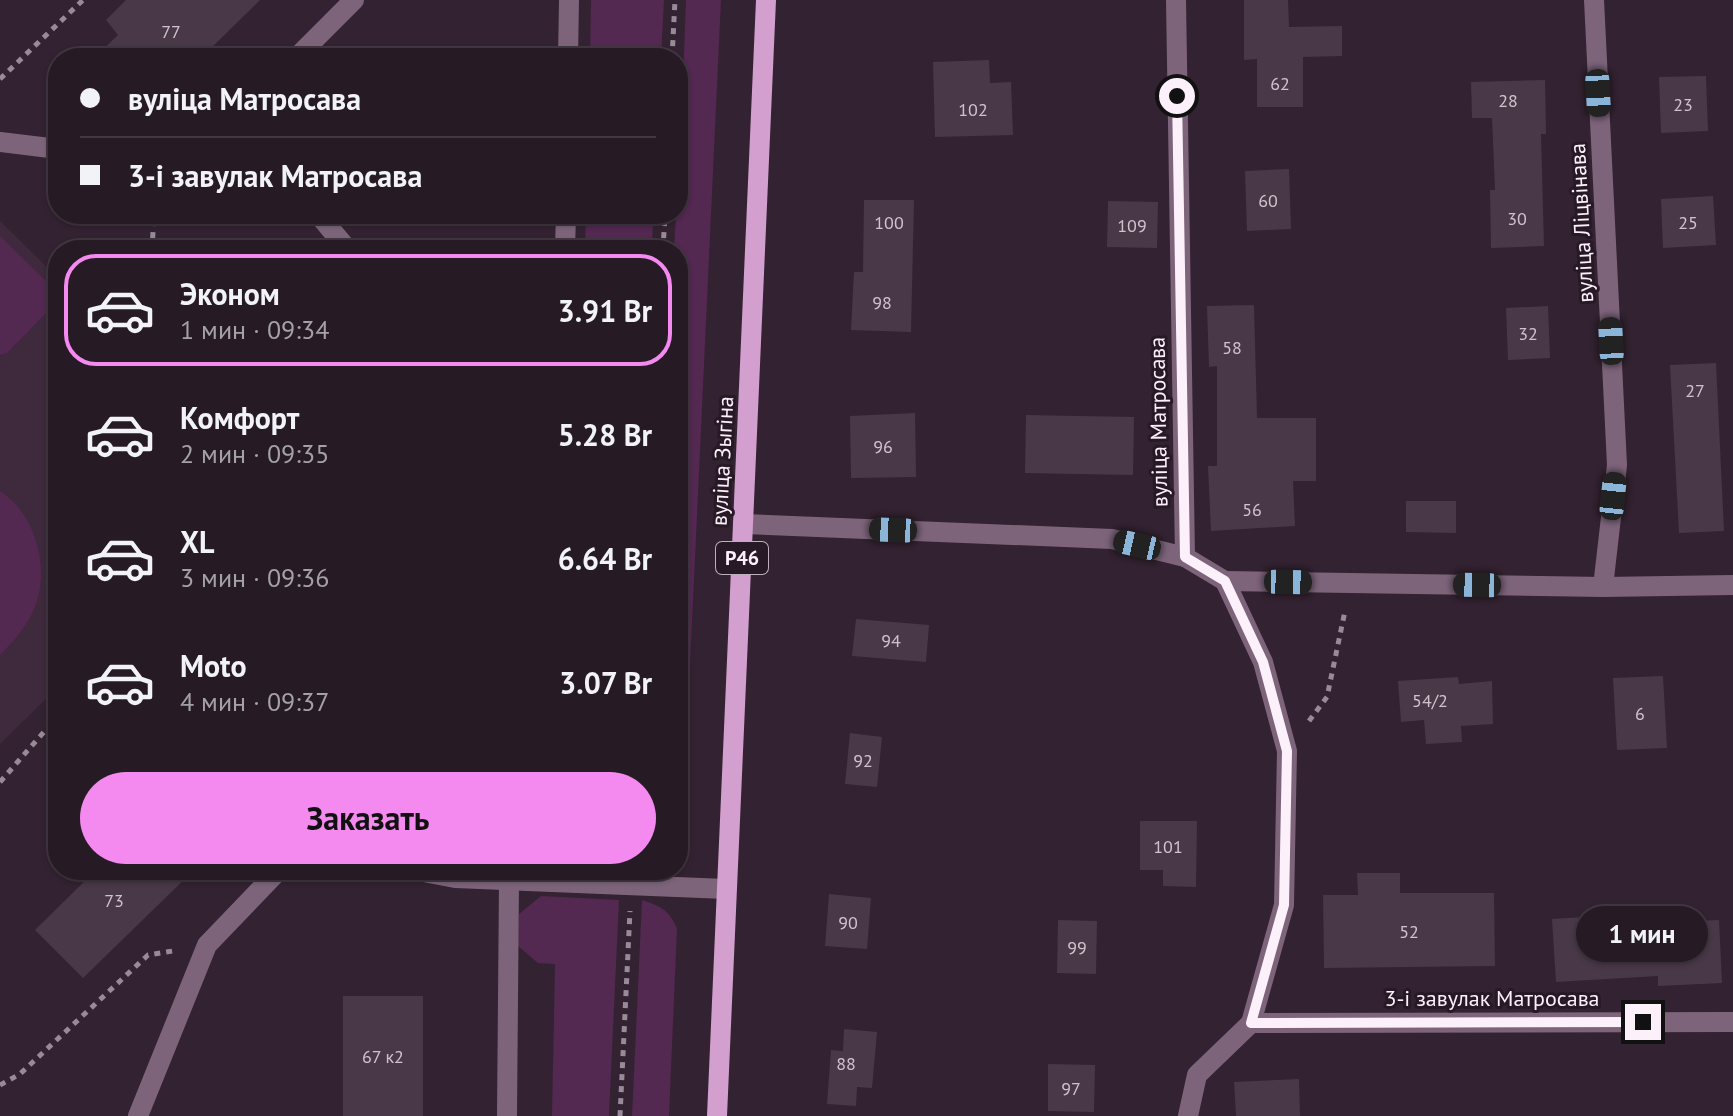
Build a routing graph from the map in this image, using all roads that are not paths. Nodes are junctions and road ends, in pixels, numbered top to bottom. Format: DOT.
graph roads {
  1 [pos="354,0"];
  2 [pos="569,0"];
  3 [pos="766,0"];
  4 [pos="1176,0"];
  5 [pos="1594,0"];
  6 [pos="306,48"];
  7 [pos="568,48"];
  8 [pos="0,142"];
  9 [pos="48,148"];
  10 [pos="326,224"];
  11 [pos="340,240"];
  12 [pos="743,524"];
  13 [pos="1185,557"];
  14 [pos="1225,581"];
  15 [pos="1733,585"];
  16 [pos="1603,587"];
  17 [pos="269,880"];
  18 [pos="491,880"];
  19 [pos="516,880"];
  20 [pos="578,880"];
  21 [pos="509,881"];
  22 [pos="726,889"];
  23 [pos="1733,1022"];
  24 [pos="1251,1023"];
  25 [pos="138,1116"];
  26 [pos="507,1116"];
  27 [pos="717,1116"];
  28 [pos="1188,1116"];
  1 -- 6 [label="street"];
  2 -- 7 [label="street"];
  3 -- 12 [label="main road, вуліца Зыгіна / Р46"];
  4 -- 13 [label="street, вуліца Матросава"];
  5 -- 16 [label="street, вуліца Ліцвінава"];
  8 -- 9 [label="street"];
  10 -- 11 [label="street"];
  12 -- 13 [label="street"];
  12 -- 22 [label="main road, вуліца Зыгіна / Р46"];
  13 -- 14 [label="street"];
  14 -- 16 [label="street"];
  14 -- 24 [label="street"];
  15 -- 16 [label="street"];
  17 -- 25 [label="street"];
  18 -- 21 [label="street"];
  19 -- 21 [label="street"];
  20 -- 22 [label="street"];
  21 -- 26 [label="street"];
  22 -- 27 [label="main road, вуліца Зыгіна / Р46"];
  23 -- 24 [label="street, 3-і завулак Матросава"];
  24 -- 28 [label="street"];
}
